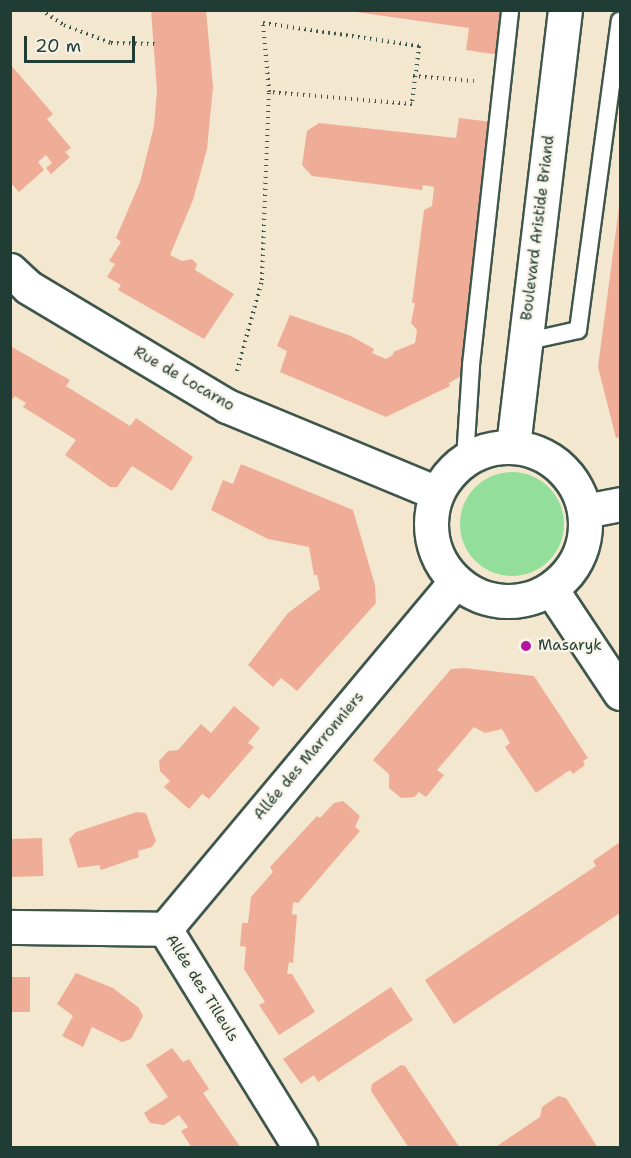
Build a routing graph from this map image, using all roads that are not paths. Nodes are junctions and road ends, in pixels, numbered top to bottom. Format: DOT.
graph roads {
  1 [pos="510,10"];
  2 [pos="565,10"];
  3 [pos="621,21"];
  4 [pos="10,270"];
  5 [pos="524,342"];
  6 [pos="513,446"];
  7 [pos="465,459"];
  8 [pos="437,493"];
  9 [pos="621,504"];
  10 [pos="585,511"];
  11 [pos="454,584"];
  12 [pos="551,589"];
  13 [pos="621,693"];
  14 [pos="10,927"];
  15 [pos="165,929"];
  16 [pos="300,1148"];
  1 -- 7 [label="lane"];
  2 -- 5 [label="street, Boulevard Aristide Briand"];
  3 -- 5 [label="lane"];
  4 -- 8 [label="street, Rue de Locarno"];
  5 -- 6 [label="street, Boulevard Aristide Briand"];
  6 -- 7 [label="street"];
  6 -- 10 [label="street"];
  7 -- 8 [label="street"];
  8 -- 11 [label="street"];
  9 -- 10 [label="street"];
  10 -- 12 [label="street"];
  11 -- 12 [label="street"];
  11 -- 15 [label="street, Allée des Marronniers"];
  12 -- 13 [label="street"];
  14 -- 15 [label="street, Allée des Tilleuls"];
  15 -- 16 [label="street, Allée des Tilleuls"];
}
